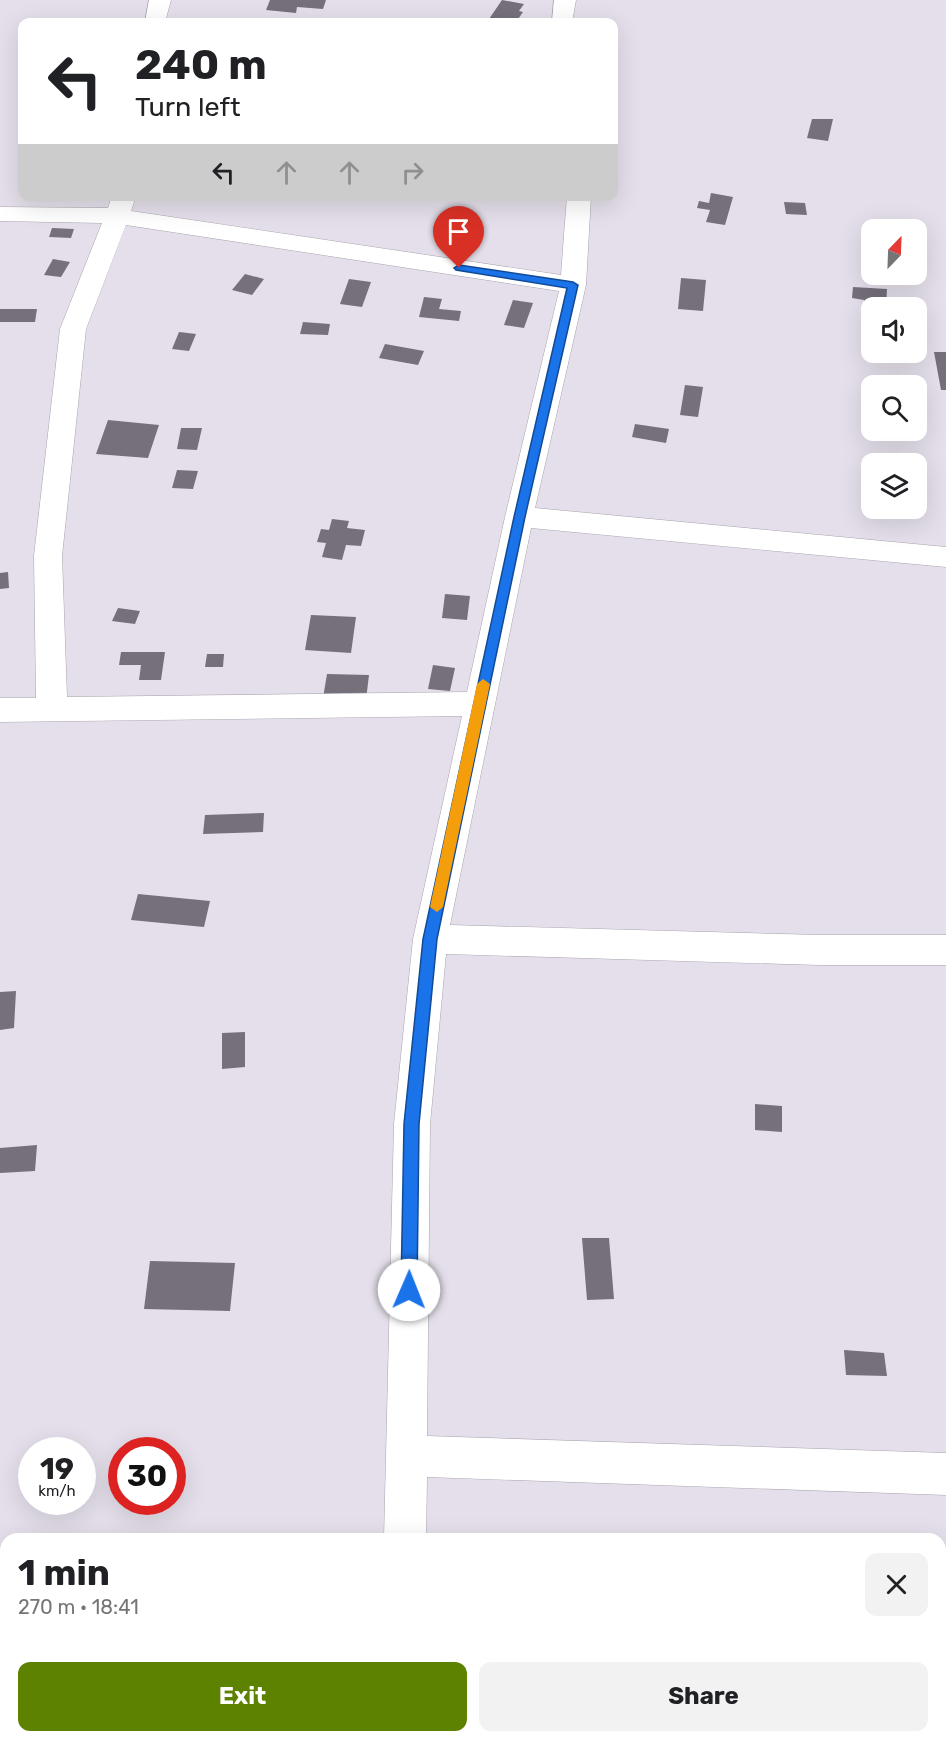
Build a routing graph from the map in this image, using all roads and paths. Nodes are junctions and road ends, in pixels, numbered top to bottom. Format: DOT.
graph roads {
  1 [pos="160,0"];
  2 [pos="565,0"];
  3 [pos="156,18"];
  4 [pos="563,18"];
  5 [pos="579,201"];
  6 [pos="121,206"];
  7 [pos="0,214"];
  8 [pos="573,285"];
  9 [pos="519,517"];
  10 [pos="946,557"];
  11 [pos="479,704"];
  12 [pos="52,709"];
  13 [pos="0,710"];
  14 [pos="430,939"];
  15 [pos="946,950"];
  16 [pos="406,1456"];
  17 [pos="946,1474"];
  18 [pos="405,1533"];
  1 -- 3 [label="street"];
  2 -- 4 [label="street"];
  5 -- 8 [label="street"];
  6 -- 7 [label="street"];
  6 -- 8 [label="street"];
  6 -- 12 [label="street"];
  8 -- 9 [label="street"];
  9 -- 10 [label="street"];
  9 -- 11 [label="street"];
  11 -- 12 [label="street"];
  11 -- 14 [label="street"];
  12 -- 13 [label="street"];
  14 -- 15 [label="street"];
  14 -- 16 [label="street"];
  16 -- 17 [label="street"];
  16 -- 18 [label="street"];
}
